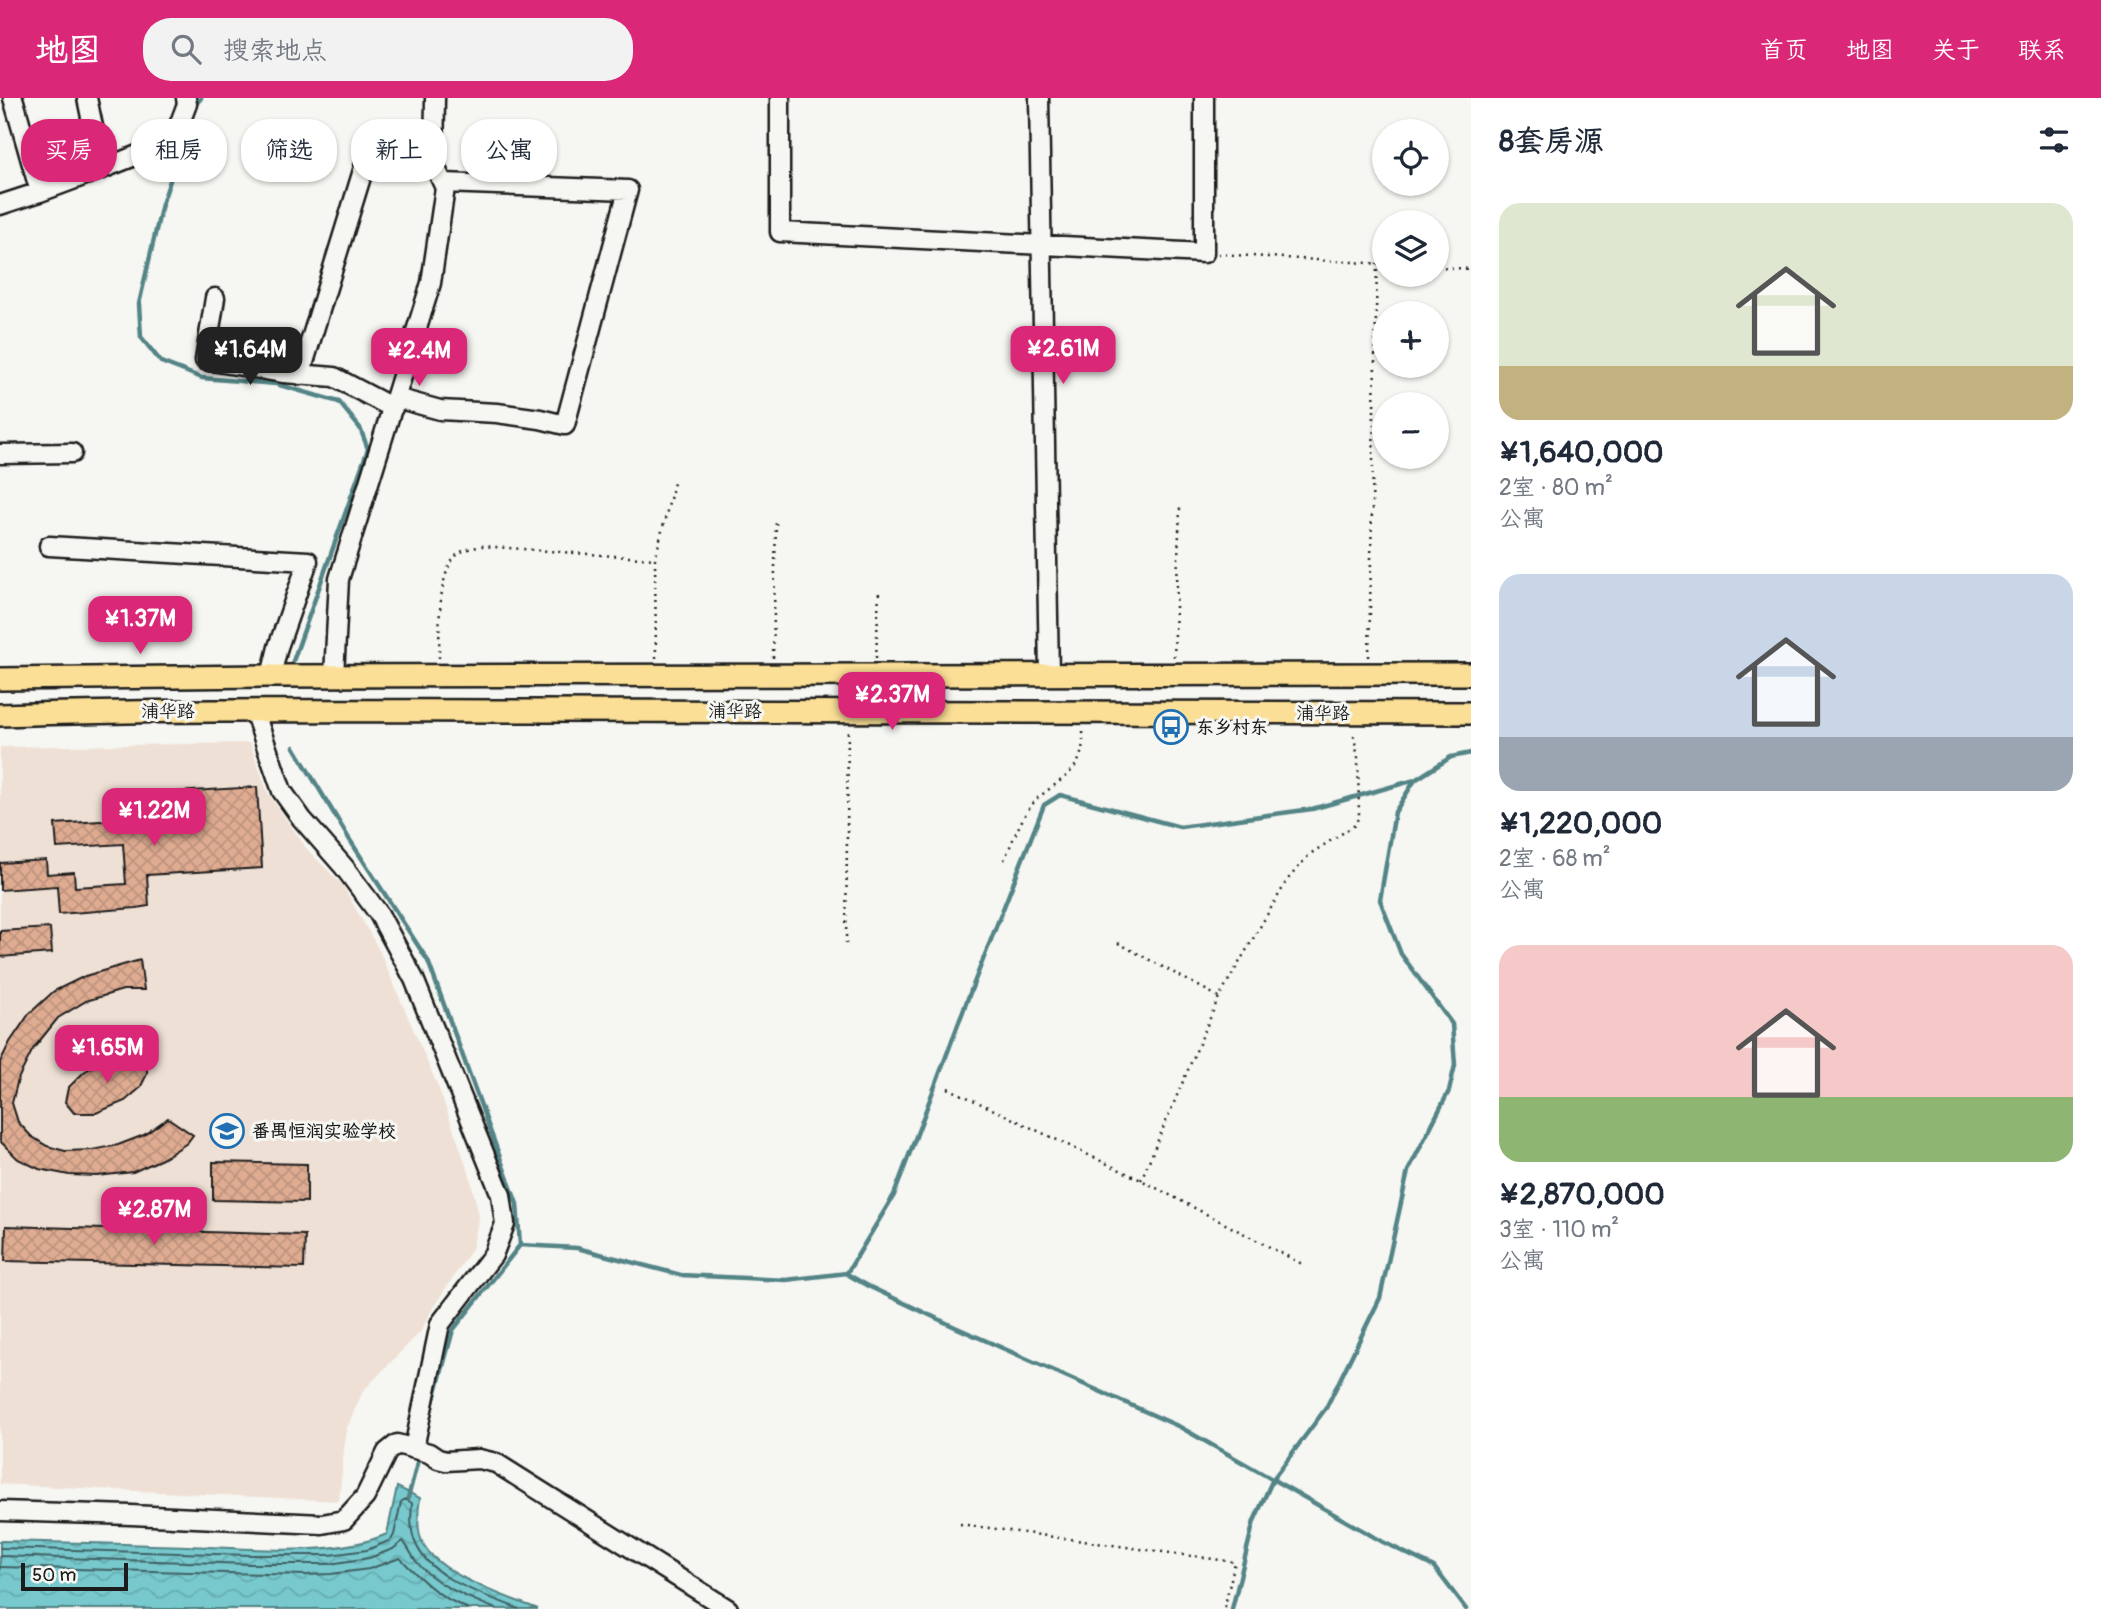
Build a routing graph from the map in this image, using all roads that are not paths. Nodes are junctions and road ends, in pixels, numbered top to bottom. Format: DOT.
graph roads {
  1 [pos="13,98"];
  2 [pos="87,98"];
  3 [pos="186,98"];
  4 [pos="435,98"];
  5 [pos="780,98"];
  6 [pos="1038,98"];
  7 [pos="1204,98"];
  8 [pos="91,119"];
  9 [pos="435,119"];
  10 [pos="117,163"];
  11 [pos="67,182"];
  12 [pos="359,182"];
  13 [pos="443,183"];
  14 [pos="40,192"];
  15 [pos="0,205"];
  16 [pos="215,298"];
  17 [pos="300,374"];
  18 [pos="395,403"];
  19 [pos="72,453"];
  20 [pos="0,454"];
  21 [pos="49,546"];
  22 [pos="1471,674"];
  23 [pos="1049,675"];
  24 [pos="276,676"];
  25 [pos="324,676"];
  26 [pos="0,680"];
  27 [pos="254,711"];
  28 [pos="1471,713"];
  29 [pos="0,715"];
  30 [pos="422,1450"];
  31 [pos="0,1511"];
  32 [pos="728,1609"];
  1 -- 14 [label="street"];
  2 -- 8 [label="street"];
  3 -- 10 [label="street"];
  4 -- 9 [label="street"];
  5 -- 7 [label="street"];
  6 -- 23 [label="street"];
  11 -- 14 [label="street"];
  12 -- 17 [label="street"];
  13 -- 18 [label="street"];
  13 -- 18 [label="street"];
  14 -- 15 [label="street"];
  16 -- 17 [label="street"];
  17 -- 18 [label="street"];
  18 -- 25 [label="street"];
  19 -- 20 [label="street"];
  21 -- 24 [label="street"];
  22 -- 23 [label="main road, 浦华路"];
  23 -- 25 [label="main road, 浦华路"];
  24 -- 25 [label="main road, 浦华路"];
  24 -- 26 [label="main road, 浦华路"];
  27 -- 28 [label="main road, 浦华路"];
  27 -- 29 [label="main road, 浦华路"];
  27 -- 30 [label="street"];
  30 -- 31 [label="street"];
  30 -- 32 [label="street"];
}
